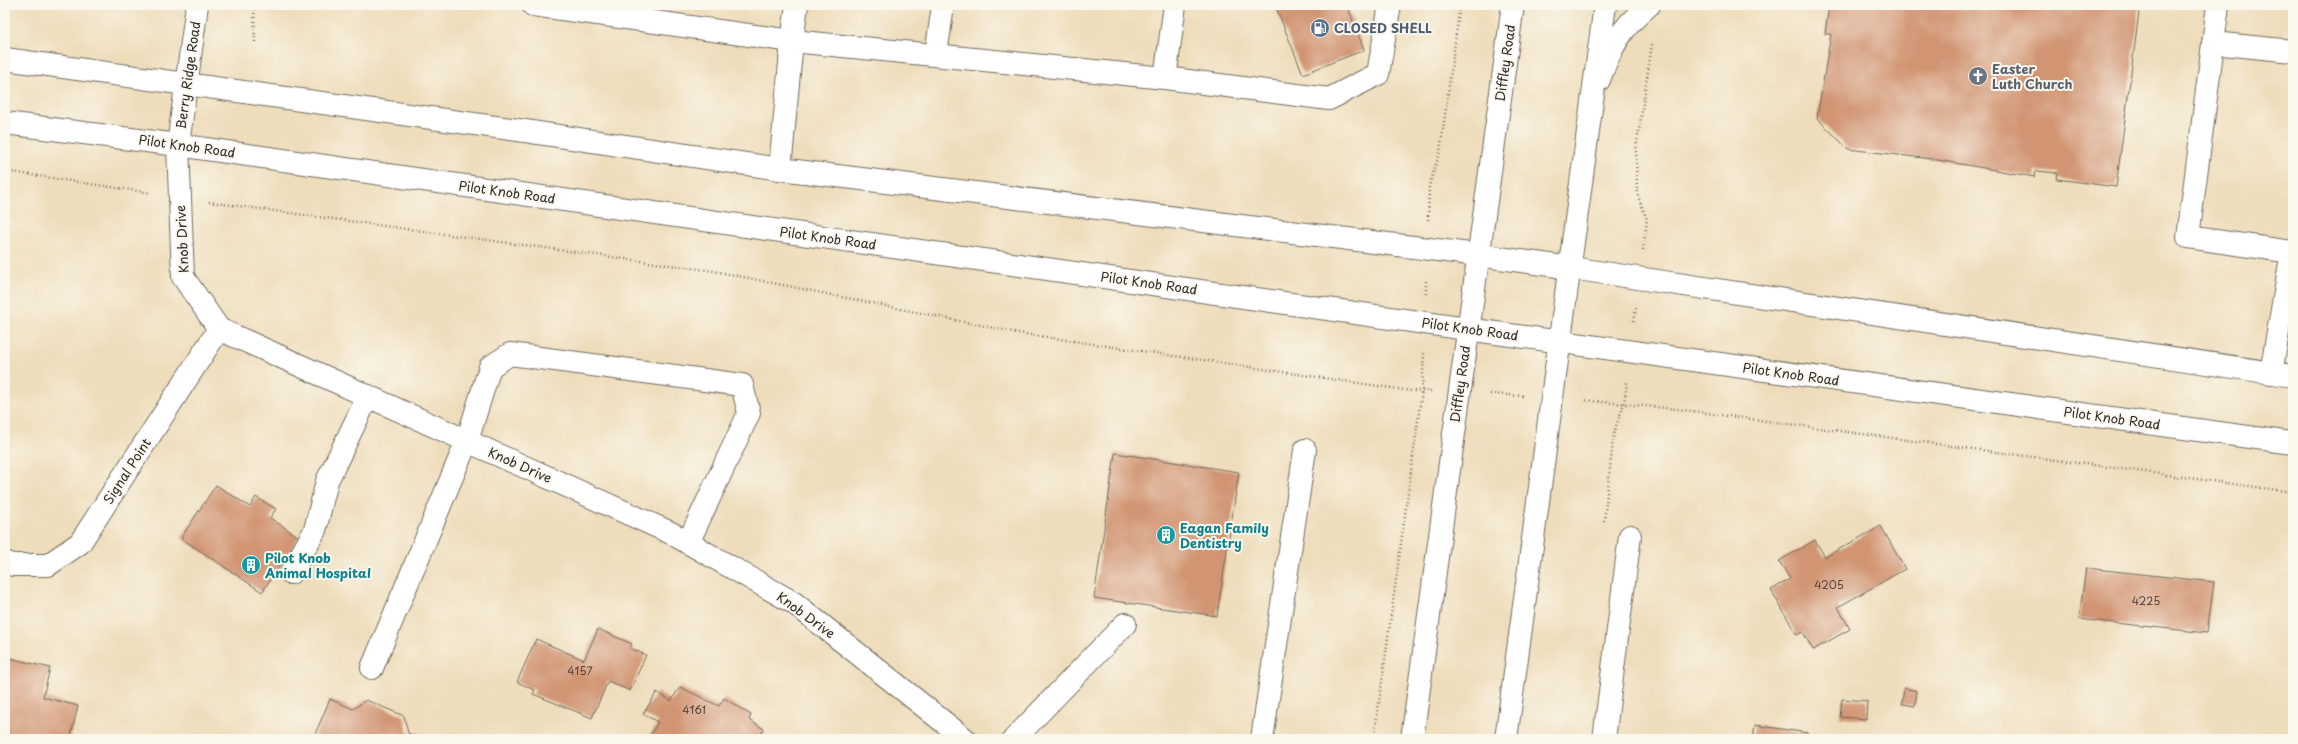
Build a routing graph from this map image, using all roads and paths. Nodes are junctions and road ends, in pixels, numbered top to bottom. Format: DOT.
graph roads {
  1 [pos="197,5"];
  2 [pos="254,5"];
  3 [pos="532,5"];
  4 [pos="797,5"];
  5 [pos="943,5"];
  6 [pos="1175,5"];
  7 [pos="1390,5"];
  8 [pos="1460,5"];
  9 [pos="1513,5"];
  10 [pos="1605,5"];
  11 [pos="1649,5"];
  12 [pos="2218,5"];
  13 [pos="792,41"];
  14 [pos="255,43"];
  15 [pos="2213,43"];
  16 [pos="2293,51"];
  17 [pos="936,55"];
  18 [pos="5,59"];
  19 [pos="1165,78"];
  20 [pos="187,83"];
  21 [pos="1594,93"];
  22 [pos="5,123"];
  23 [pos="178,145"];
  24 [pos="780,169"];
  25 [pos="5,171"];
  26 [pos="180,198"];
  27 [pos="1427,248"];
  28 [pos="2292,248"];
  29 [pos="1478,255"];
  30 [pos="1571,268"];
  31 [pos="1426,323"];
  32 [pos="219,329"];
  33 [pos="1467,329"];
  34 [pos="1561,342"];
  35 [pos="2271,373"];
  36 [pos="2293,376"];
  37 [pos="1422,391"];
  38 [pos="1458,392"];
  39 [pos="368,396"];
  40 [pos="1553,397"];
  41 [pos="468,442"];
  42 [pos="2293,443"];
  43 [pos="1305,450"];
  44 [pos="2293,492"];
  45 [pos="1630,536"];
  46 [pos="688,543"];
  47 [pos="5,562"];
  48 [pos="291,573"];
  49 [pos="1125,624"];
  50 [pos="372,668"];
  51 [pos="965,739"];
  52 [pos="1014,739"];
  53 [pos="1262,739"];
  54 [pos="1374,739"];
  55 [pos="1412,739"];
  56 [pos="1506,739"];
  57 [pos="1604,739"];
  1 -- 20 [label="main road, Berry Ridge Road"];
  2 -- 14 [label="path"];
  3 -- 13 [label="main road"];
  4 -- 13 [label="main road"];
  5 -- 17 [label="main road"];
  6 -- 19 [label="main road"];
  7 -- 19 [label="main road"];
  8 -- 27 [label="path"];
  9 -- 29 [label="main road, Diffley Road"];
  10 -- 21 [label="main road"];
  11 -- 21 [label="main road"];
  12 -- 15 [label="main road"];
  13 -- 17 [label="main road"];
  13 -- 24 [label="main road"];
  15 -- 16 [label="main road"];
  15 -- 28 [label="main road"];
  17 -- 19 [label="main road"];
  18 -- 20 [label="main road"];
  20 -- 23 [label="main road, Berry Ridge Road"];
  20 -- 24 [label="main road"];
  21 -- 30 [label="main road"];
  22 -- 23 [label="main road, Pilot Knob Road"];
  23 -- 26 [label="main road, Knob Drive"];
  23 -- 31 [label="main road, Pilot Knob Road"];
  24 -- 27 [label="main road"];
  25 -- 26 [label="path"];
  26 -- 32 [label="main road, Knob Drive"];
  26 -- 37 [label="path"];
  27 -- 29 [label="main road"];
  27 -- 31 [label="path"];
  28 -- 35 [label="main road"];
  29 -- 30 [label="main road"];
  29 -- 33 [label="main road, Diffley Road"];
  30 -- 34 [label="main road"];
  30 -- 35 [label="main road"];
  31 -- 33 [label="main road, Pilot Knob Road"];
  31 -- 37 [label="path"];
  32 -- 39 [label="main road, Knob Drive"];
  32 -- 47 [label="main road, Signal Point"];
  33 -- 34 [label="main road, Pilot Knob Road"];
  33 -- 38 [label="main road, Diffley Road"];
  34 -- 40 [label="main road"];
  34 -- 42 [label="main road, Pilot Knob Road"];
  35 -- 36 [label="main road"];
  37 -- 38 [label="path"];
  37 -- 54 [label="path"];
  38 -- 40 [label="path"];
  38 -- 55 [label="main road, Diffley Road"];
  39 -- 41 [label="main road, Knob Drive"];
  39 -- 48 [label="main road"];
  40 -- 44 [label="path"];
  40 -- 56 [label="main road"];
  41 -- 46 [label="main road, Knob Drive"];
  41 -- 46 [label="main road"];
  41 -- 50 [label="main road"];
  43 -- 53 [label="main road"];
  45 -- 57 [label="main road"];
  46 -- 51 [label="main road, Knob Drive"];
  49 -- 52 [label="main road"];
}
